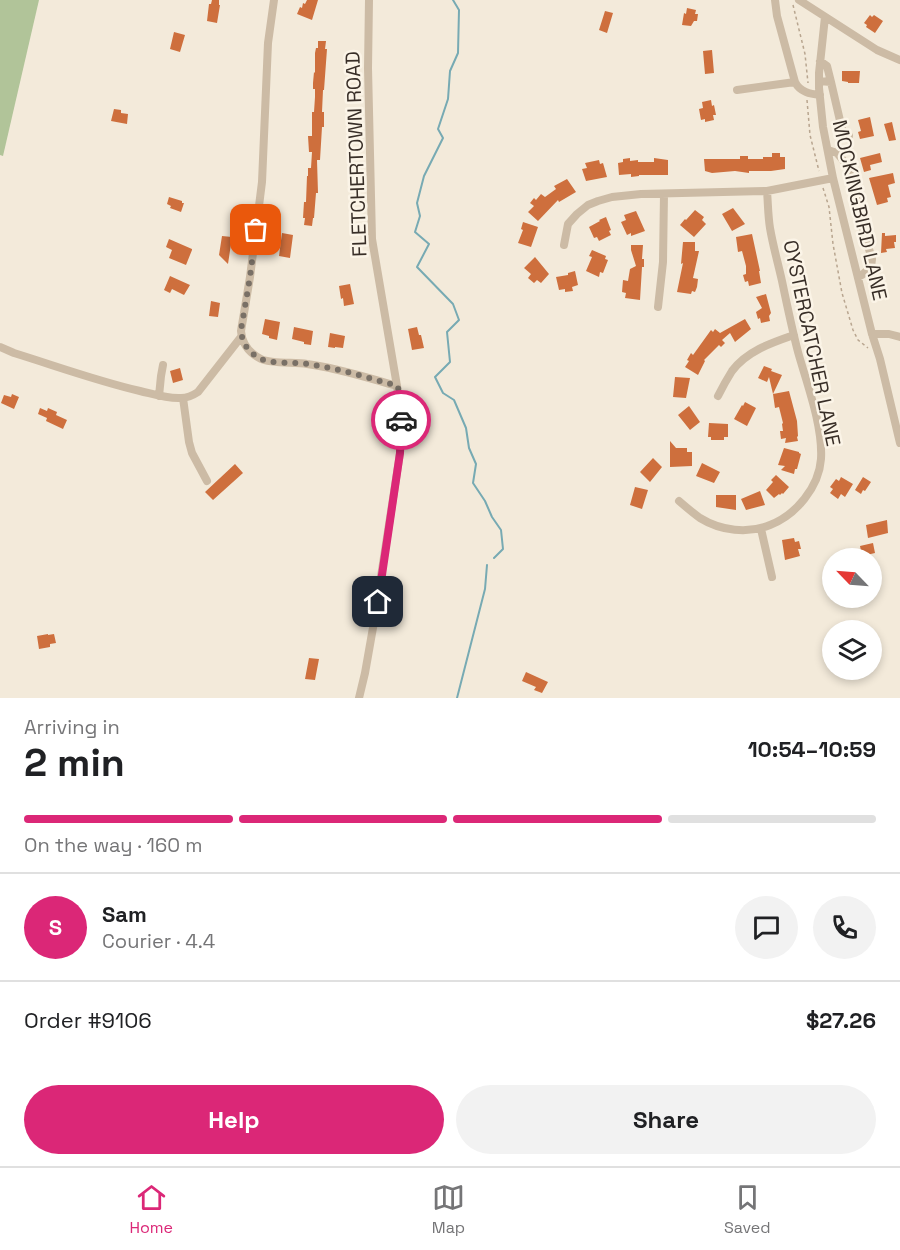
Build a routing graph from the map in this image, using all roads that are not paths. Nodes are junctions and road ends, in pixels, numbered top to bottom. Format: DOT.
graph roads {
  1 [pos="274,0"];
  2 [pos="369,0"];
  3 [pos="775,0"];
  4 [pos="800,0"];
  5 [pos="825,17"];
  6 [pos="900,60"];
  7 [pos="820,61"];
  8 [pos="819,81"];
  9 [pos="795,82"];
  10 [pos="831,82"];
  11 [pos="737,90"];
  12 [pos="820,95"];
  13 [pos="849,136"];
  14 [pos="828,150"];
  15 [pos="833,178"];
  16 [pos="767,191"];
  17 [pos="664,194"];
  18 [pos="564,245"];
  19 [pos="858,277"];
  20 [pos="658,307"];
  21 [pos="872,334"];
  22 [pos="794,335"];
  23 [pos="242,337"];
  24 [pos="900,337"];
  25 [pos="0,347"];
  26 [pos="163,365"];
  27 [pos="398,386"];
  28 [pos="159,396"];
  29 [pos="718,396"];
  30 [pos="183,398"];
  31 [pos="900,443"];
  32 [pos="207,481"];
  33 [pos="679,501"];
  34 [pos="761,529"];
  35 [pos="772,577"];
  36 [pos="359,698"];
  1 -- 23 [label="street"];
  2 -- 27 [label="street, FLETCHERTOWN ROAD"];
  3 -- 9 [label="street"];
  4 -- 5 [label="street"];
  5 -- 6 [label="street"];
  5 -- 7 [label="street, MOCKINGBIRD LANE"];
  7 -- 8 [label="street, MOCKINGBIRD LANE"];
  7 -- 10 [label="street"];
  8 -- 10 [label="street"];
  8 -- 12 [label="street, MOCKINGBIRD LANE"];
  9 -- 11 [label="street"];
  9 -- 12 [label="street"];
  10 -- 13 [label="street"];
  12 -- 14 [label="street, MOCKINGBIRD LANE"];
  14 -- 15 [label="street, MOCKINGBIRD LANE"];
  14 -- 19 [label="street"];
  15 -- 16 [label="street"];
  15 -- 19 [label="street, MOCKINGBIRD LANE"];
  16 -- 17 [label="street"];
  16 -- 22 [label="street, OYSTERCATCHER LANE"];
  17 -- 18 [label="street"];
  17 -- 20 [label="street"];
  19 -- 21 [label="street, MOCKINGBIRD LANE"];
  21 -- 24 [label="street"];
  21 -- 31 [label="street, MOCKINGBIRD LANE"];
  22 -- 29 [label="street"];
  22 -- 34 [label="street, OYSTERCATCHER LANE"];
  23 -- 27 [label="street"];
  23 -- 30 [label="street"];
  25 -- 28 [label="street"];
  26 -- 28 [label="street"];
  27 -- 36 [label="street, FLETCHERTOWN ROAD"];
  28 -- 30 [label="street"];
  30 -- 32 [label="street"];
  33 -- 34 [label="street, OYSTERCATCHER LANE"];
  34 -- 35 [label="street"];
}
